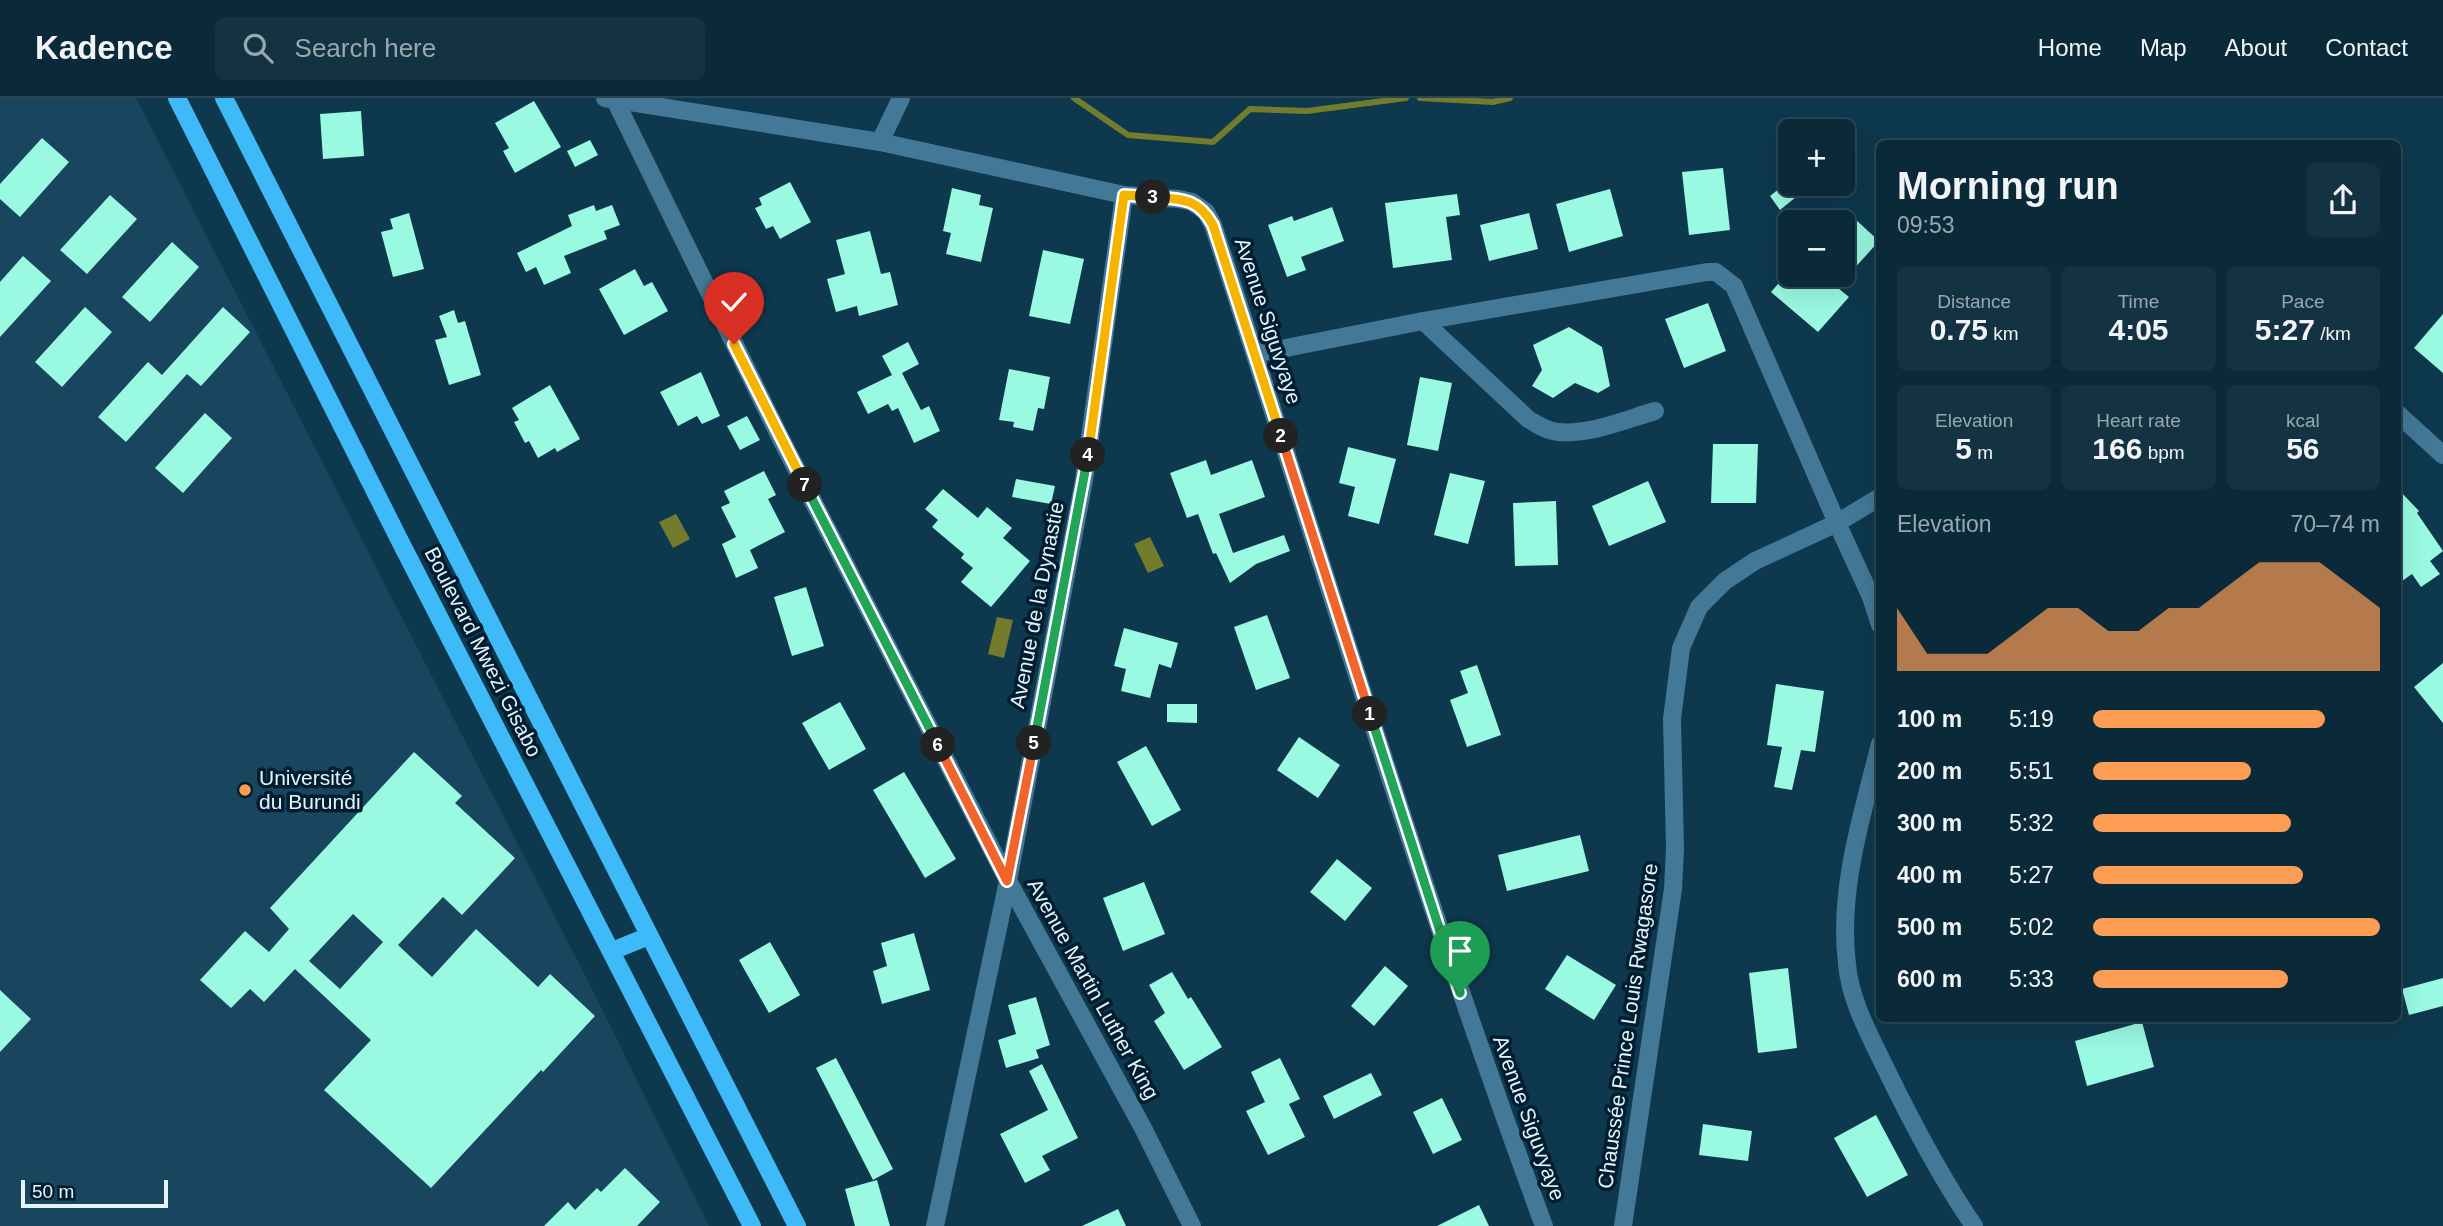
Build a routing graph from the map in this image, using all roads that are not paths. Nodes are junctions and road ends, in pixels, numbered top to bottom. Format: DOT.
graph roads {
  1 [pos="177,98"];
  2 [pos="224,98"];
  3 [pos="901,98"];
  4 [pos="611,99"];
  5 [pos="880,142"];
  6 [pos="1124,195"];
  7 [pos="1423,321"];
  8 [pos="1255,354"];
  9 [pos="1655,411"];
  10 [pos="2401,417"];
  11 [pos="2443,455"];
  12 [pos="1876,500"];
  13 [pos="1837,523"];
  14 [pos="1876,613"];
  15 [pos="1876,760"];
  16 [pos="1007,881"];
  17 [pos="649,936"];
  18 [pos="612,951"];
  19 [pos="752,1226"];
  20 [pos="797,1226"];
  21 [pos="935,1226"];
  22 [pos="1192,1226"];
  23 [pos="1544,1226"];
  24 [pos="1623,1226"];
  25 [pos="1975,1226"];
  1 -- 18 [label="main road, Boulevard Mwezi Gisabo"];
  2 -- 17 [label="main road, Boulevard Mwezi Gisabo"];
  3 -- 5 [label="street"];
  4 -- 5 [label="street, Avenue Siguvyaye"];
  4 -- 16 [label="street, Avenue Martin Luther King"];
  5 -- 6 [label="street, Avenue Siguvyaye"];
  6 -- 8 [label="street, Avenue Siguvyaye"];
  6 -- 16 [label="street, Avenue de la Dynastie"];
  7 -- 8 [label="street"];
  7 -- 9 [label="street"];
  7 -- 13 [label="street"];
  8 -- 23 [label="street, Avenue Siguvyaye"];
  10 -- 11 [label="street"];
  12 -- 13 [label="street, Chaussée Prince Louis Rwagasore"];
  13 -- 14 [label="street"];
  13 -- 24 [label="street, Chaussée Prince Louis Rwagasore"];
  15 -- 25 [label="street"];
  16 -- 21 [label="street, Avenue de la Dynastie"];
  16 -- 22 [label="street, Avenue Martin Luther King"];
  17 -- 18 [label="main road"];
  17 -- 20 [label="main road, Boulevard Mwezi Gisabo"];
  18 -- 19 [label="main road, Boulevard Mwezi Gisabo"];
}
